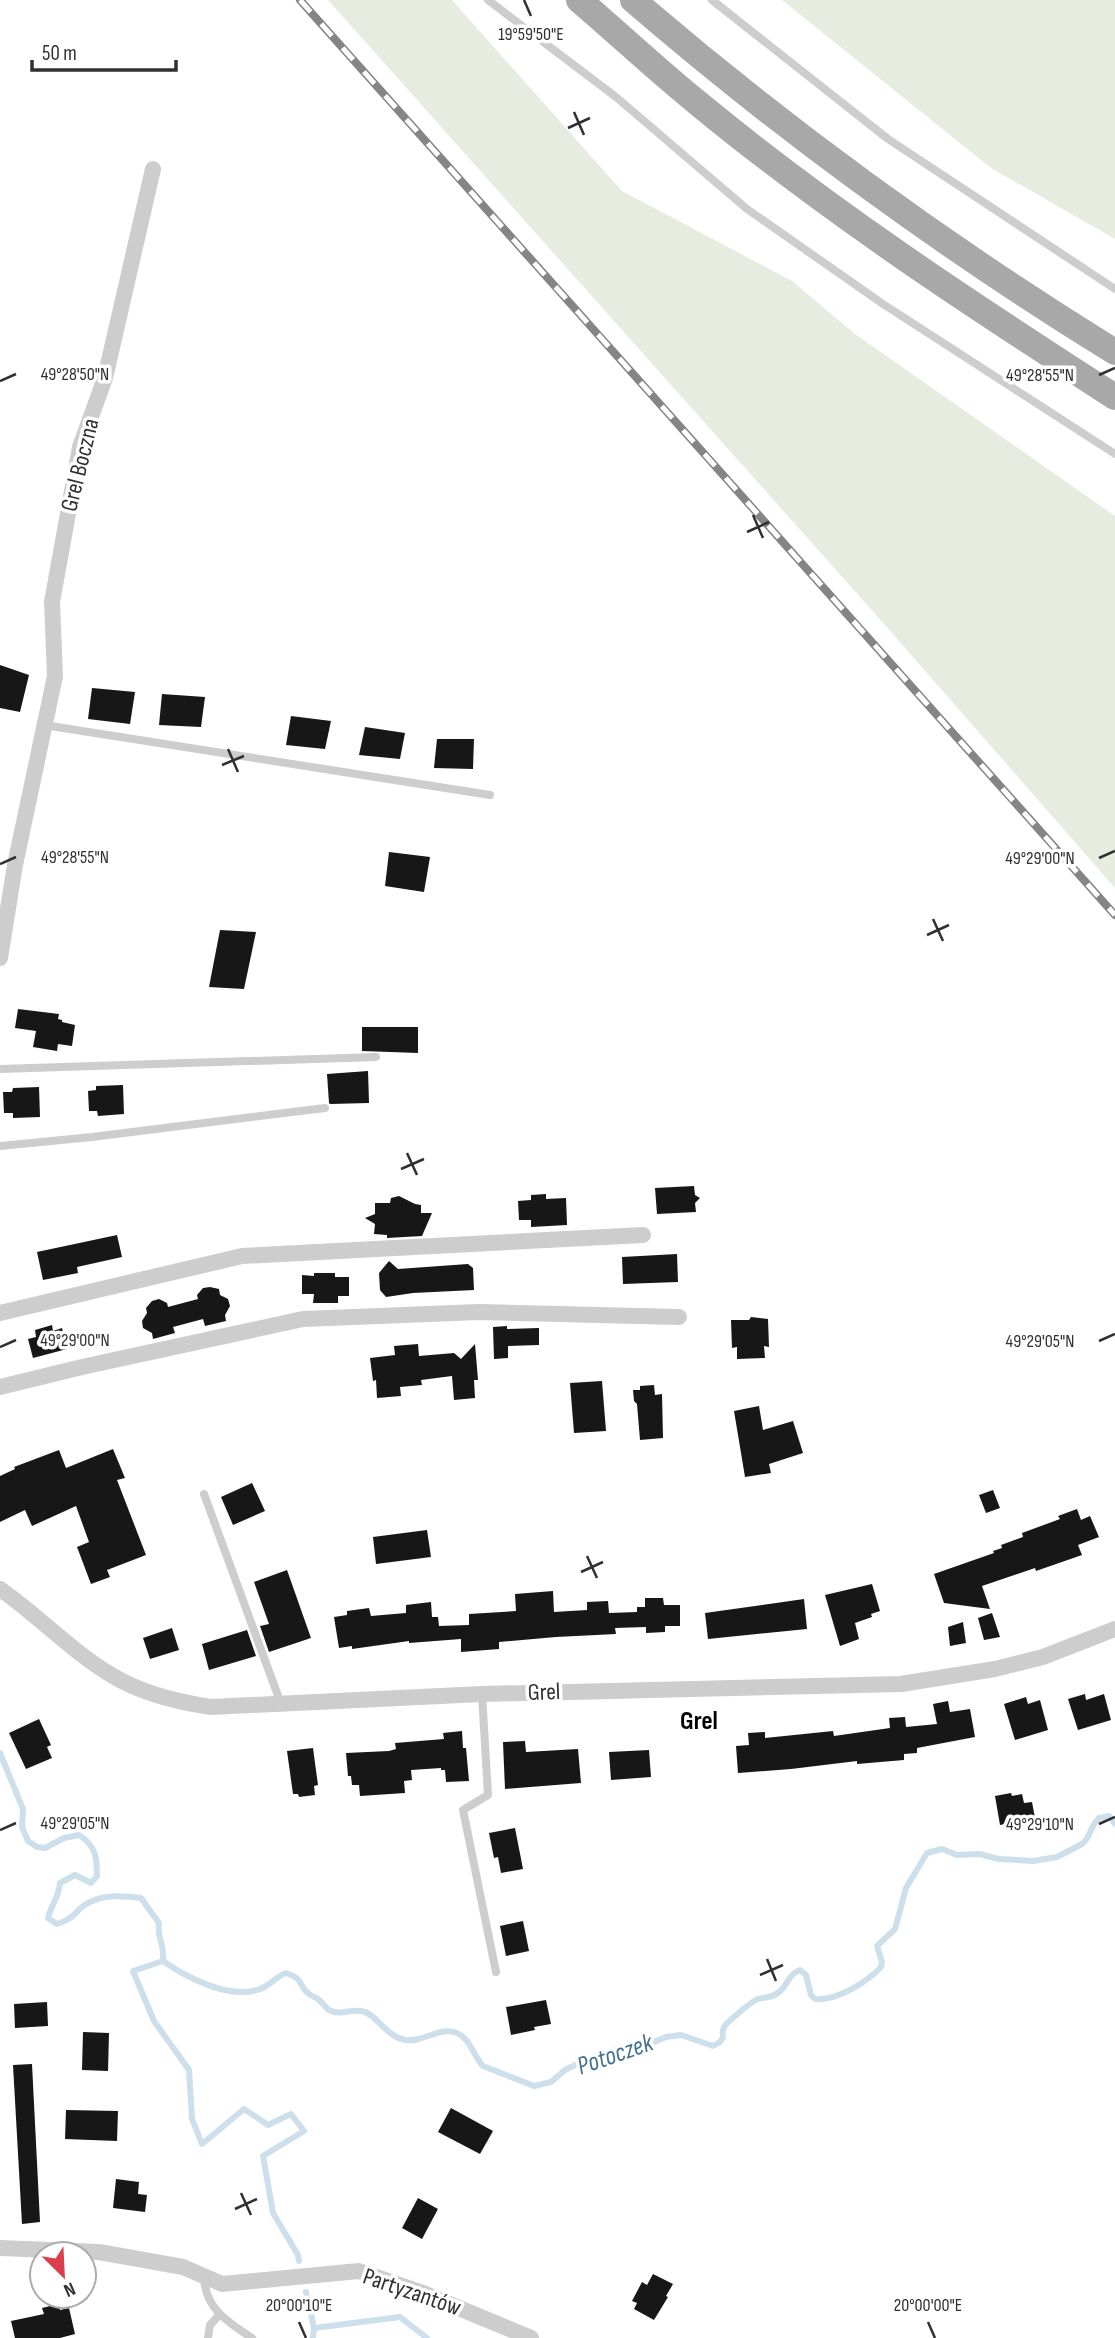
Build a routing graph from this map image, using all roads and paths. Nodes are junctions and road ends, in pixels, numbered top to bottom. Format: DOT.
graph roads {
  1 [pos="488,0"];
  2 [pos="579,0"];
  3 [pos="634,0"];
  4 [pos="712,0"];
  5 [pos="153,169"];
  6 [pos="1115,289"];
  7 [pos="1115,352"];
  8 [pos="1115,397"];
  9 [pos="1115,454"];
  10 [pos="44,725"];
  11 [pos="490,795"];
  12 [pos="0,958"];
  13 [pos="376,1056"];
  14 [pos="0,1069"];
  15 [pos="325,1108"];
  16 [pos="0,1146"];
  17 [pos="643,1235"];
  18 [pos="0,1313"];
  19 [pos="679,1317"];
  20 [pos="0,1387"];
  21 [pos="204,1494"];
  22 [pos="0,1589"];
  23 [pos="1115,1629"];
  24 [pos="482,1694"];
  25 [pos="281,1704"];
  26 [pos="496,1972"];
  27 [pos="0,2248"];
  28 [pos="204,2276"];
  29 [pos="219,2315"];
  30 [pos="208,2338"];
  31 [pos="252,2338"];
  32 [pos="531,2338"];
  1 -- 9 [label="lane"];
  2 -- 8 [label="main road"];
  3 -- 7 [label="main road"];
  4 -- 6 [label="lane"];
  5 -- 10 [label="street, Grel Boczna"];
  10 -- 11 [label="lane"];
  10 -- 12 [label="street, Grel Boczna"];
  13 -- 14 [label="lane"];
  15 -- 16 [label="lane"];
  17 -- 18 [label="street"];
  19 -- 20 [label="street"];
  21 -- 25 [label="lane"];
  22 -- 25 [label="street, Grel"];
  23 -- 24 [label="street, Grel"];
  24 -- 25 [label="street, Grel"];
  24 -- 26 [label="lane"];
  27 -- 28 [label="street, Partyzantów"];
  28 -- 29 [label="lane"];
  28 -- 32 [label="street, Partyzantów"];
  29 -- 30 [label="lane"];
  29 -- 31 [label="lane"];
}
